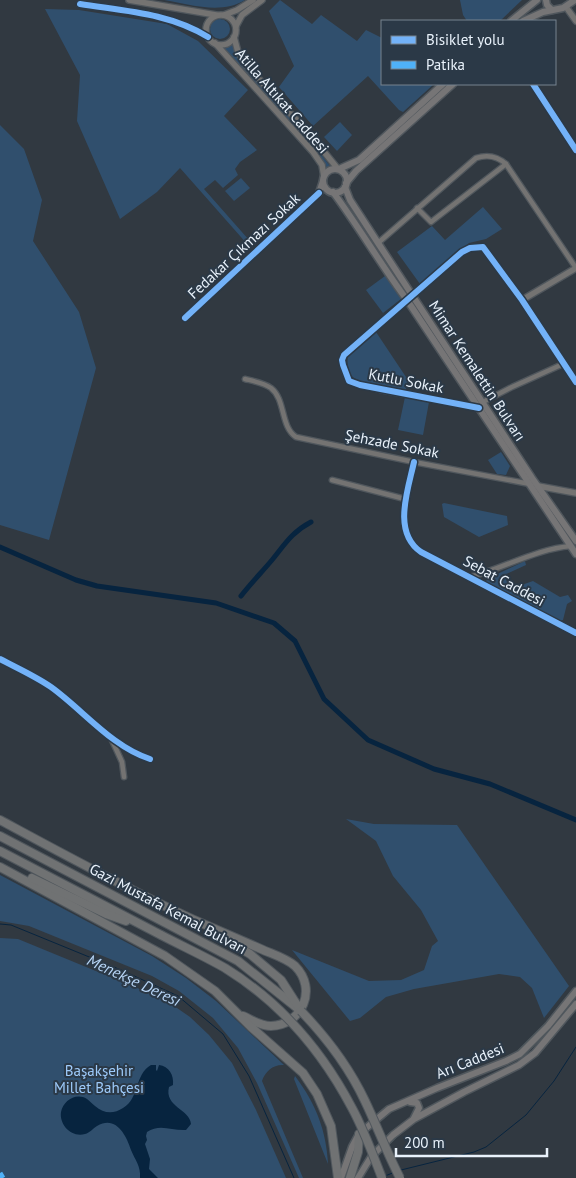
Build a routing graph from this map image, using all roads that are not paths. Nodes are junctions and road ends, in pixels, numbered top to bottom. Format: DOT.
graph roads {
  1 [pos="129,0"];
  2 [pos="253,0"];
  3 [pos="262,0"];
  4 [pos="537,0"];
  5 [pos="546,0"];
  6 [pos="570,3"];
  7 [pos="80,4"];
  8 [pos="554,10"];
  9 [pos="221,15"];
  10 [pos="512,20"];
  11 [pos="525,20"];
  12 [pos="576,21"];
  13 [pos="236,26"];
  14 [pos="208,37"];
  15 [pos="234,37"];
  16 [pos="215,44"];
  17 [pos="442,85"];
  18 [pos="452,85"];
  19 [pos="534,85"];
  20 [pos="576,150"];
  21 [pos="506,164"];
  22 [pos="338,169"];
  23 [pos="323,179"];
  24 [pos="346,185"];
  25 [pos="331,192"];
  26 [pos="319,193"];
  27 [pos="417,208"];
  28 [pos="378,243"];
  29 [pos="576,268"];
  30 [pos="410,298"];
  31 [pos="522,300"];
  32 [pos="185,318"];
  33 [pos="563,364"];
  34 [pos="245,379"];
  35 [pos="576,382"];
  36 [pos="481,405"];
  37 [pos="414,462"];
  38 [pos="332,480"];
  39 [pos="530,484"];
  40 [pos="538,486"];
  41 [pos="576,493"];
  42 [pos="406,499"];
  43 [pos="574,545"];
  44 [pos="576,554"];
  45 [pos="470,577"];
  46 [pos="576,633"];
  47 [pos="0,660"];
  48 [pos="111,737"];
  49 [pos="150,759"];
  50 [pos="124,777"];
  51 [pos="0,820"];
  52 [pos="0,836"];
  53 [pos="0,852"];
  54 [pos="0,865"];
  55 [pos="192,919"];
  56 [pos="160,935"];
  57 [pos="576,990"];
  58 [pos="576,1004"];
  59 [pos="300,1011"];
  60 [pos="236,1013"];
  61 [pos="406,1102"];
  62 [pos="414,1119"];
  63 [pos="359,1134"];
  64 [pos="339,1178"];
  65 [pos="350,1178"];
  66 [pos="358,1178"];
  67 [pos="382,1178"];
  68 [pos="400,1178"];
  1 -- 9 [label="street"];
  2 -- 9 [label="street"];
  3 -- 13 [label="street"];
  4 -- 10 [label="main road"];
  5 -- 8 [label="main road"];
  6 -- 8 [label="main road"];
  6 -- 12 [label="street"];
  7 -- 14 [label="street"];
  8 -- 11 [label="main road"];
  9 -- 13 [label="street"];
  9 -- 14 [label="street"];
  13 -- 15 [label="street"];
  14 -- 16 [label="street"];
  15 -- 16 [label="street"];
  15 -- 22 [label="street, Atilla Altıkat Caddesi"];
  16 -- 23 [label="street, Atilla Altıkat Caddesi"];
  17 -- 22 [label="main road"];
  18 -- 24 [label="main road"];
  19 -- 20 [label="street"];
  21 -- 27 [label="street"];
  21 -- 27 [label="street"];
  21 -- 29 [label="street"];
  22 -- 23 [label="main road"];
  22 -- 24 [label="main road"];
  23 -- 25 [label="main road"];
  23 -- 26 [label="main road"];
  24 -- 25 [label="main road"];
  24 -- 28 [label="main road, Mimar Kemalettin Bulvarı"];
  25 -- 26 [label="main road"];
  25 -- 30 [label="main road, Mimar Kemalettin Bulvarı"];
  26 -- 32 [label="street, Fedakar Çıkmazı Sokak"];
  27 -- 28 [label="street"];
  28 -- 30 [label="main road, Mimar Kemalettin Bulvarı"];
  29 -- 31 [label="street"];
  30 -- 31 [label="street"];
  30 -- 36 [label="main road"];
  30 -- 36 [label="street, Kutlu Sokak"];
  31 -- 33 [label="street"];
  33 -- 35 [label="street"];
  33 -- 36 [label="street"];
  34 -- 37 [label="street, Şehzade Sokak"];
  36 -- 39 [label="main road"];
  36 -- 40 [label="main road, Mimar Kemalettin Bulvarı"];
  37 -- 39 [label="street, Şehzade Sokak"];
  37 -- 42 [label="street"];
  38 -- 42 [label="street"];
  39 -- 40 [label="main road"];
  39 -- 43 [label="main road"];
  40 -- 41 [label="street"];
  40 -- 43 [label="main road, Mimar Kemalettin Bulvarı"];
  42 -- 45 [label="street, Sebat Caddesi"];
  43 -- 44 [label="main road"];
  43 -- 45 [label="street"];
  45 -- 46 [label="street, Sebat Caddesi"];
  47 -- 48 [label="street"];
  48 -- 49 [label="street"];
  48 -- 50 [label="street"];
  51 -- 55 [label="highway"];
  52 -- 59 [label="highway, Gazi Mustafa Kemal Bulvarı"];
  53 -- 56 [label="highway, Gazi Mustafa Kemal Bulvarı"];
  54 -- 56 [label="highway"];
  54 -- 60 [label="highway"];
  55 -- 59 [label="highway"];
  55 -- 59 [label="highway"];
  56 -- 67 [label="highway, Gazi Mustafa Kemal Bulvarı, bridge"];
  57 -- 61 [label="main road, Arı Caddesi"];
  58 -- 62 [label="main road, Arı Caddesi"];
  59 -- 60 [label="highway"];
  59 -- 68 [label="highway, Gazi Mustafa Kemal Bulvarı, bridge"];
  60 -- 64 [label="highway"];
  61 -- 62 [label="main road"];
  61 -- 63 [label="main road, Arı Caddesi"];
  62 -- 66 [label="main road, Arı Caddesi"];
  63 -- 64 [label="main road"];
  63 -- 65 [label="highway"];
}
